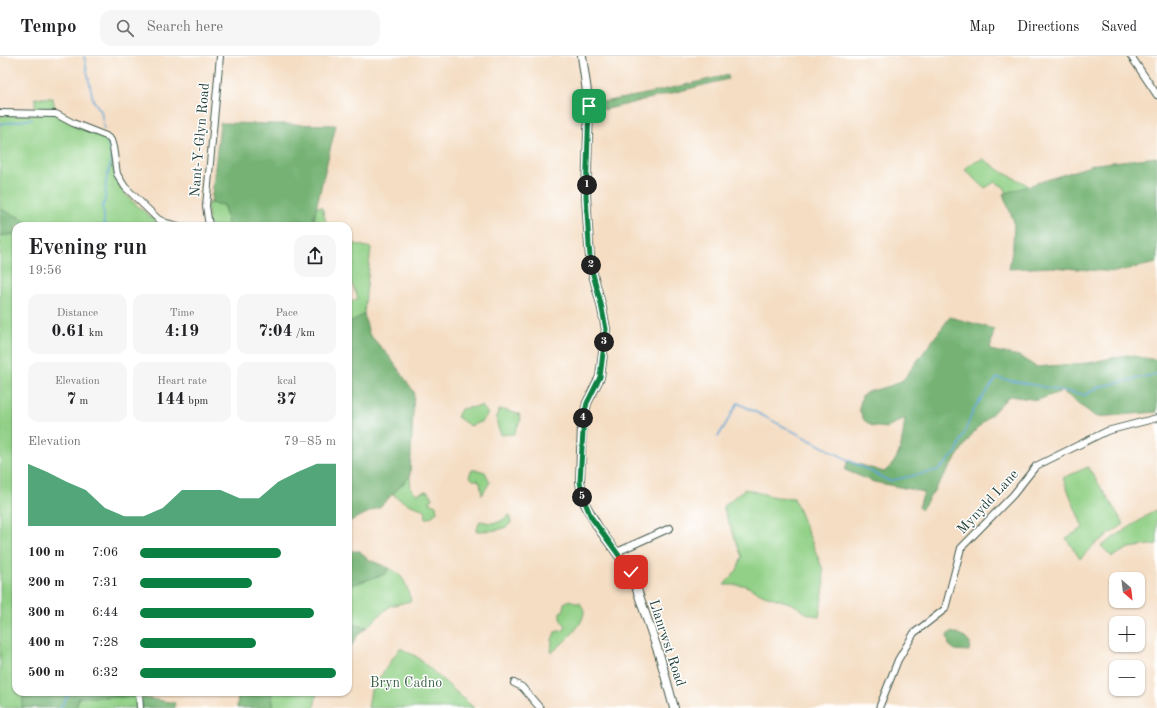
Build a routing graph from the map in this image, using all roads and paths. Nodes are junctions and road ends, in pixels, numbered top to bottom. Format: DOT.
graph roads {
  1 [pos="220,56"];
  2 [pos="582,56"];
  3 [pos="1131,56"];
  4 [pos="1157,95"];
  5 [pos="0,113"];
  6 [pos="164,222"];
  7 [pos="208,222"];
  8 [pos="1157,418"];
  9 [pos="670,528"];
  10 [pos="617,552"];
  11 [pos="514,683"];
  12 [pos="139,696"];
  13 [pos="140,708"];
  14 [pos="540,708"];
  15 [pos="674,708"];
  16 [pos="879,708"];
  1 -- 7 [label="street, Nant-Y-Glyn Road"];
  2 -- 10 [label="main road, Llanrwst Road"];
  3 -- 4 [label="street"];
  5 -- 6 [label="street"];
  8 -- 16 [label="street, Mynydd Lane"];
  9 -- 10 [label="street"];
  10 -- 15 [label="main road, Llanrwst Road"];
  11 -- 14 [label="street"];
  12 -- 13 [label="street"];
}
